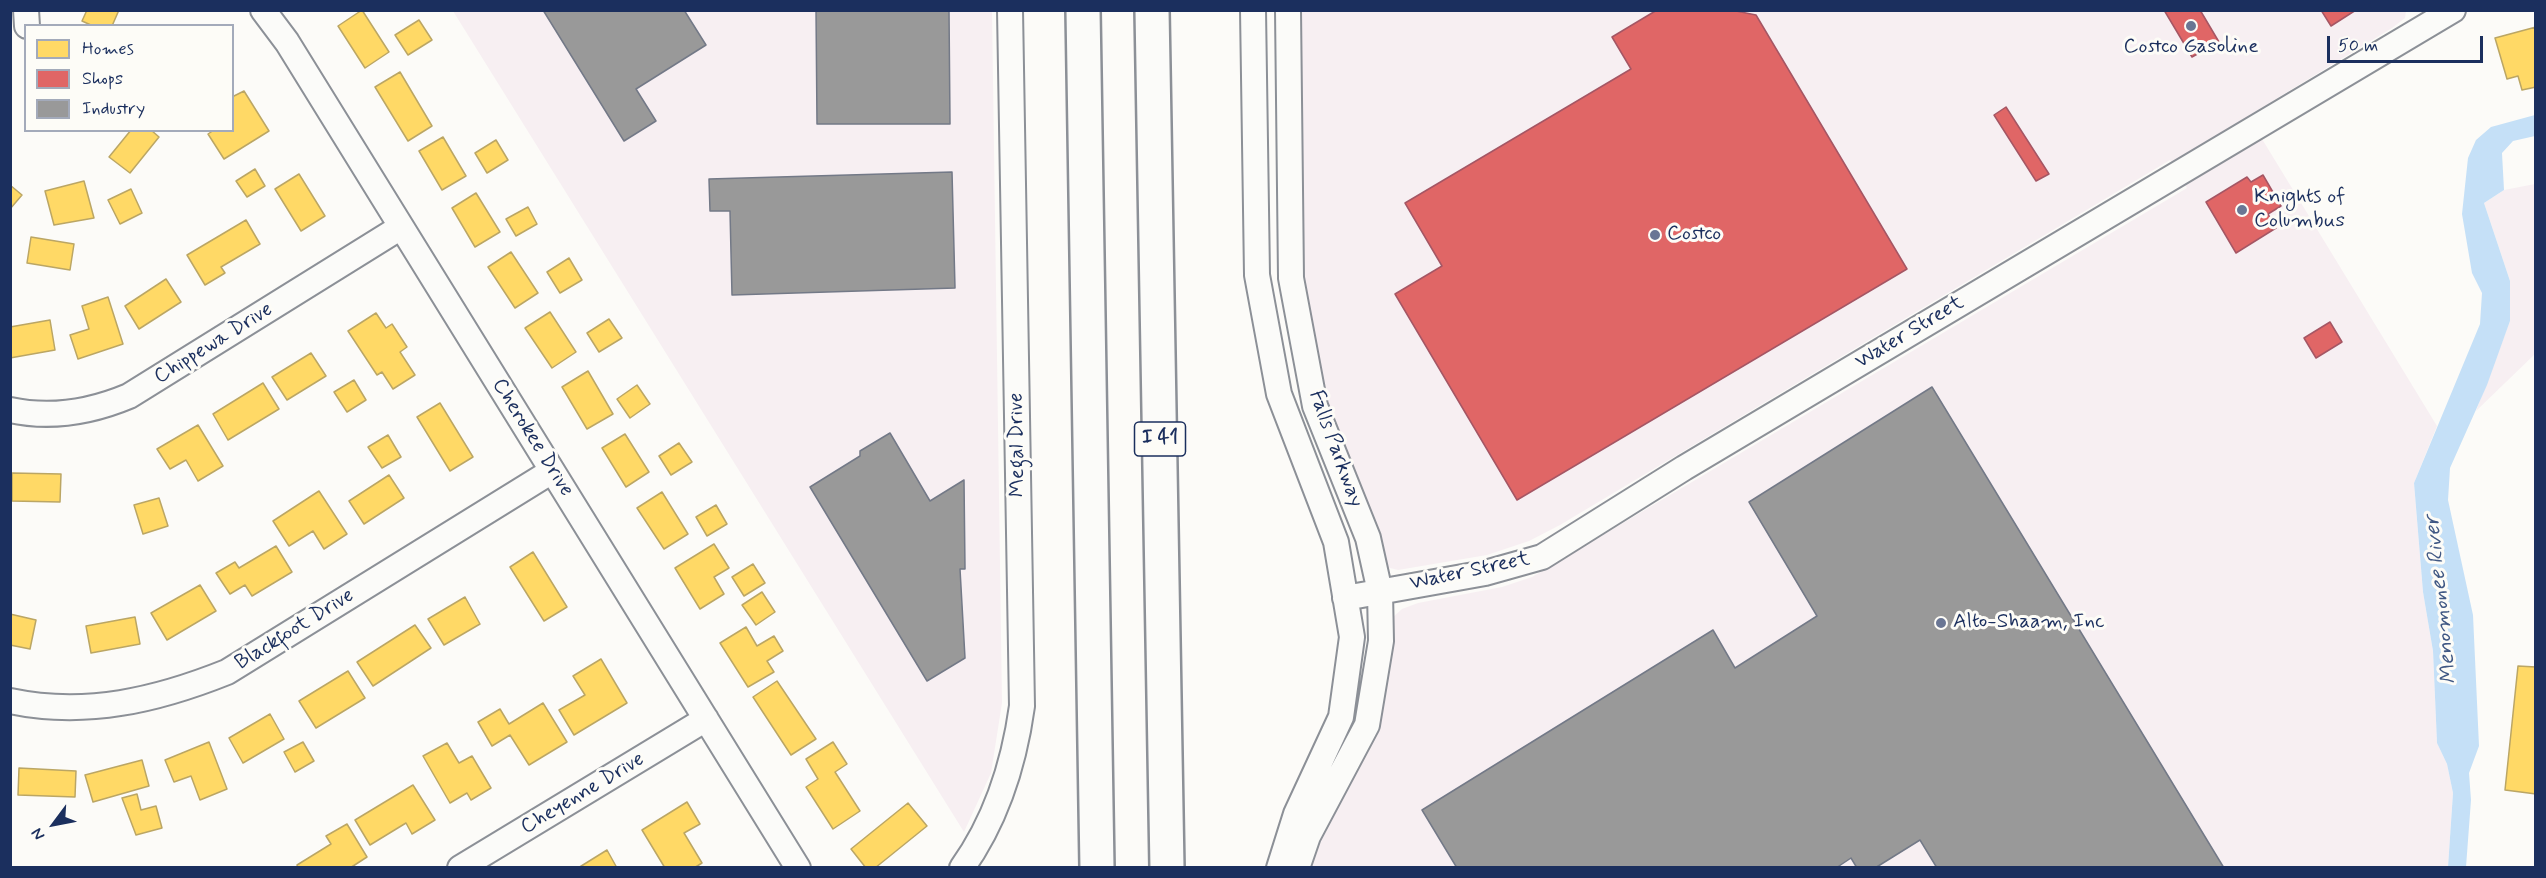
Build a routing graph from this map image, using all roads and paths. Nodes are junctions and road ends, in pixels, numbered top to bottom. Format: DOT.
graph roads {
  1 [pos="263,10"];
  2 [pos="1011,10"];
  3 [pos="1083,10"];
  4 [pos="1152,10"];
  5 [pos="1253,10"];
  6 [pos="1288,10"];
  7 [pos="2442,13"];
  8 [pos="402,227"];
  9 [pos="10,410"];
  10 [pos="552,471"];
  11 [pos="1380,592"];
  12 [pos="1345,598"];
  13 [pos="10,701"];
  14 [pos="706,719"];
  15 [pos="460,867"];
  16 [pos="798,867"];
  17 [pos="962,867"];
  18 [pos="1097,867"];
  19 [pos="1167,867"];
  20 [pos="1280,867"];
  21 [pos="1297,867"];
  1 -- 8 [label="street, Cherokee Drive"];
  2 -- 17 [label="street, Megal Drive"];
  3 -- 18 [label="highway"];
  4 -- 19 [label="highway, I 41"];
  5 -- 12 [label="street, Falls Parkway"];
  6 -- 11 [label="street, Falls Parkway"];
  7 -- 11 [label="street, Water Street"];
  8 -- 9 [label="street, Chippewa Drive"];
  8 -- 10 [label="street, Cherokee Drive"];
  10 -- 13 [label="street, Blackfoot Drive"];
  10 -- 14 [label="street, Cherokee Drive"];
  11 -- 12 [label="street, Water Street"];
  11 -- 21 [label="street, Falls Parkway"];
  12 -- 20 [label="street, Falls Parkway"];
  14 -- 15 [label="street, Cheyenne Drive"];
  14 -- 16 [label="street, Cherokee Drive"];
}
